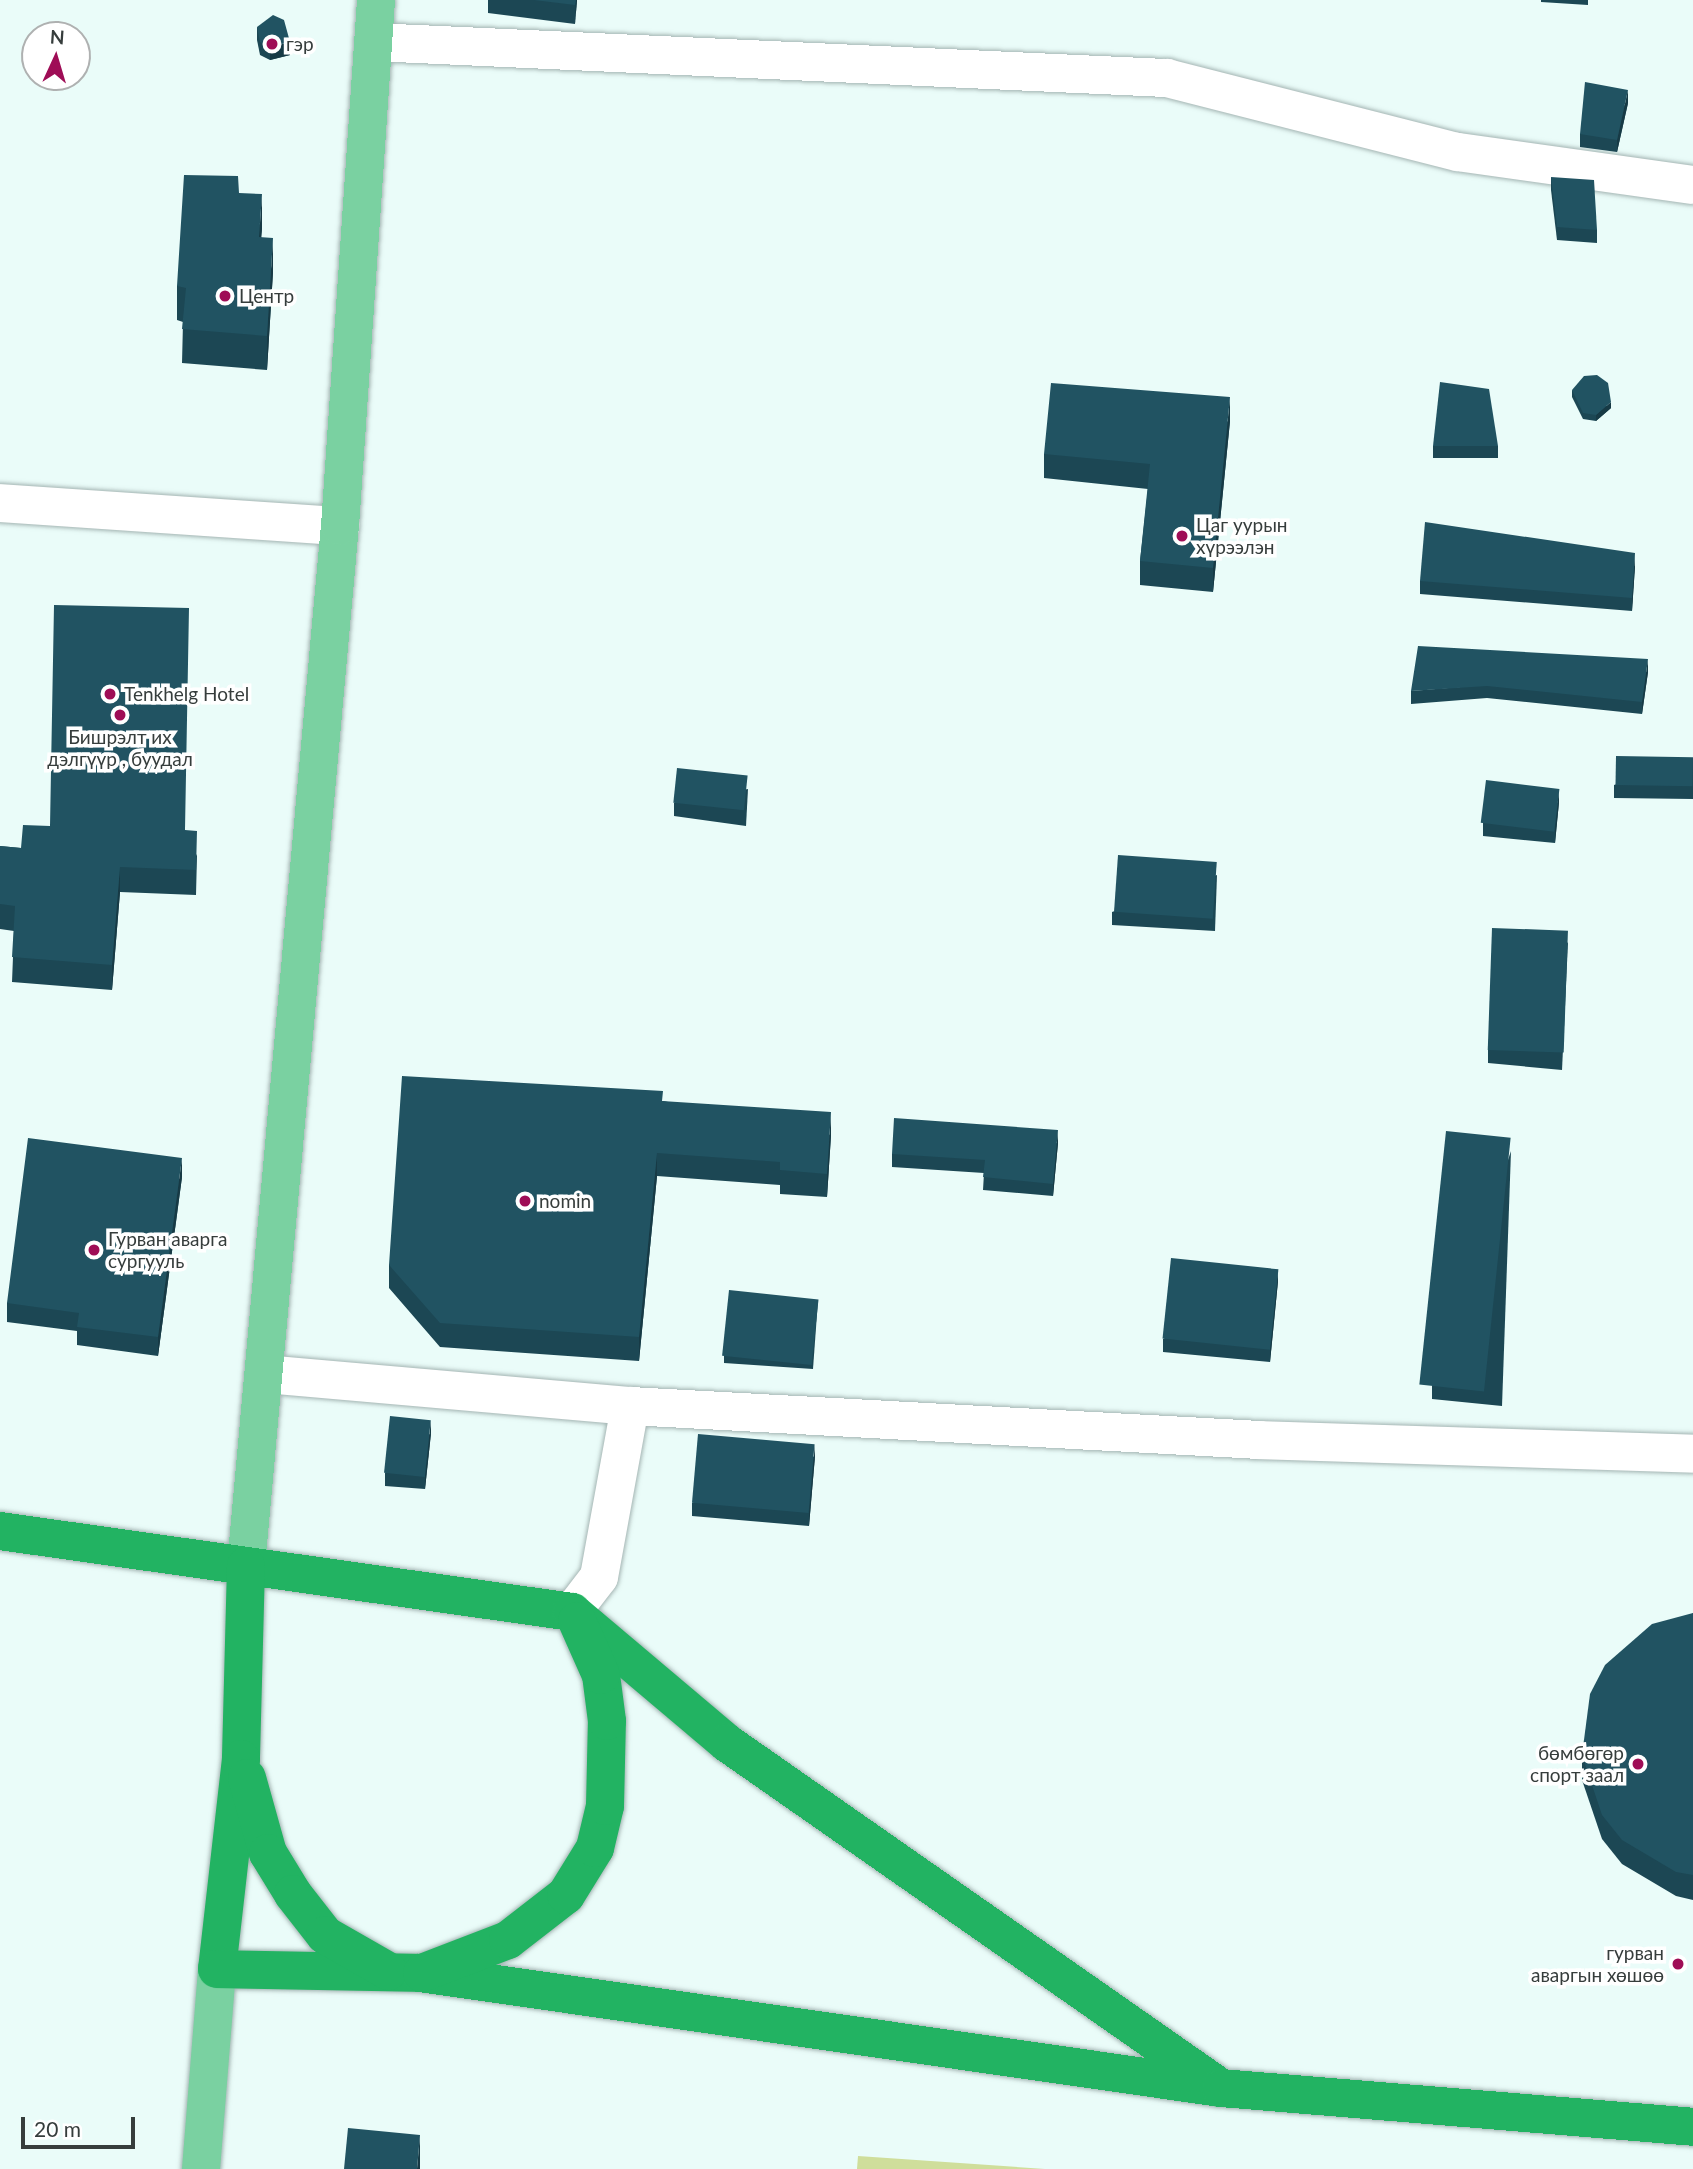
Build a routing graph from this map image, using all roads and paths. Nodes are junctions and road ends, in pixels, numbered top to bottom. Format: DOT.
graph roads {
  1 [pos="376,0"];
  2 [pos="373,42"];
  3 [pos="1693,185"];
  4 [pos="0,503"];
  5 [pos="340,526"];
  6 [pos="265,1374"];
  7 [pos="630,1406"];
  8 [pos="1693,1454"];
  9 [pos="0,1531"];
  10 [pos="246,1566"];
  11 [pos="572,1612"];
  12 [pos="241,1759"];
  13 [pos="217,1969"];
  14 [pos="404,1972"];
  15 [pos="1221,2088"];
  16 [pos="1693,2127"];
  17 [pos="201,2169"];
  1 -- 2 [label="main road"];
  2 -- 3 [label="street"];
  2 -- 5 [label="main road"];
  4 -- 5 [label="street"];
  5 -- 6 [label="main road"];
  6 -- 7 [label="street"];
  6 -- 10 [label="main road"];
  7 -- 8 [label="street"];
  7 -- 11 [label="street"];
  9 -- 10 [label="highway"];
  10 -- 11 [label="highway"];
  10 -- 12 [label="highway"];
  11 -- 14 [label="highway"];
  11 -- 15 [label="highway"];
  12 -- 13 [label="highway"];
  12 -- 14 [label="highway"];
  13 -- 14 [label="highway"];
  13 -- 17 [label="main road"];
  14 -- 15 [label="highway"];
  15 -- 16 [label="highway"];
}
